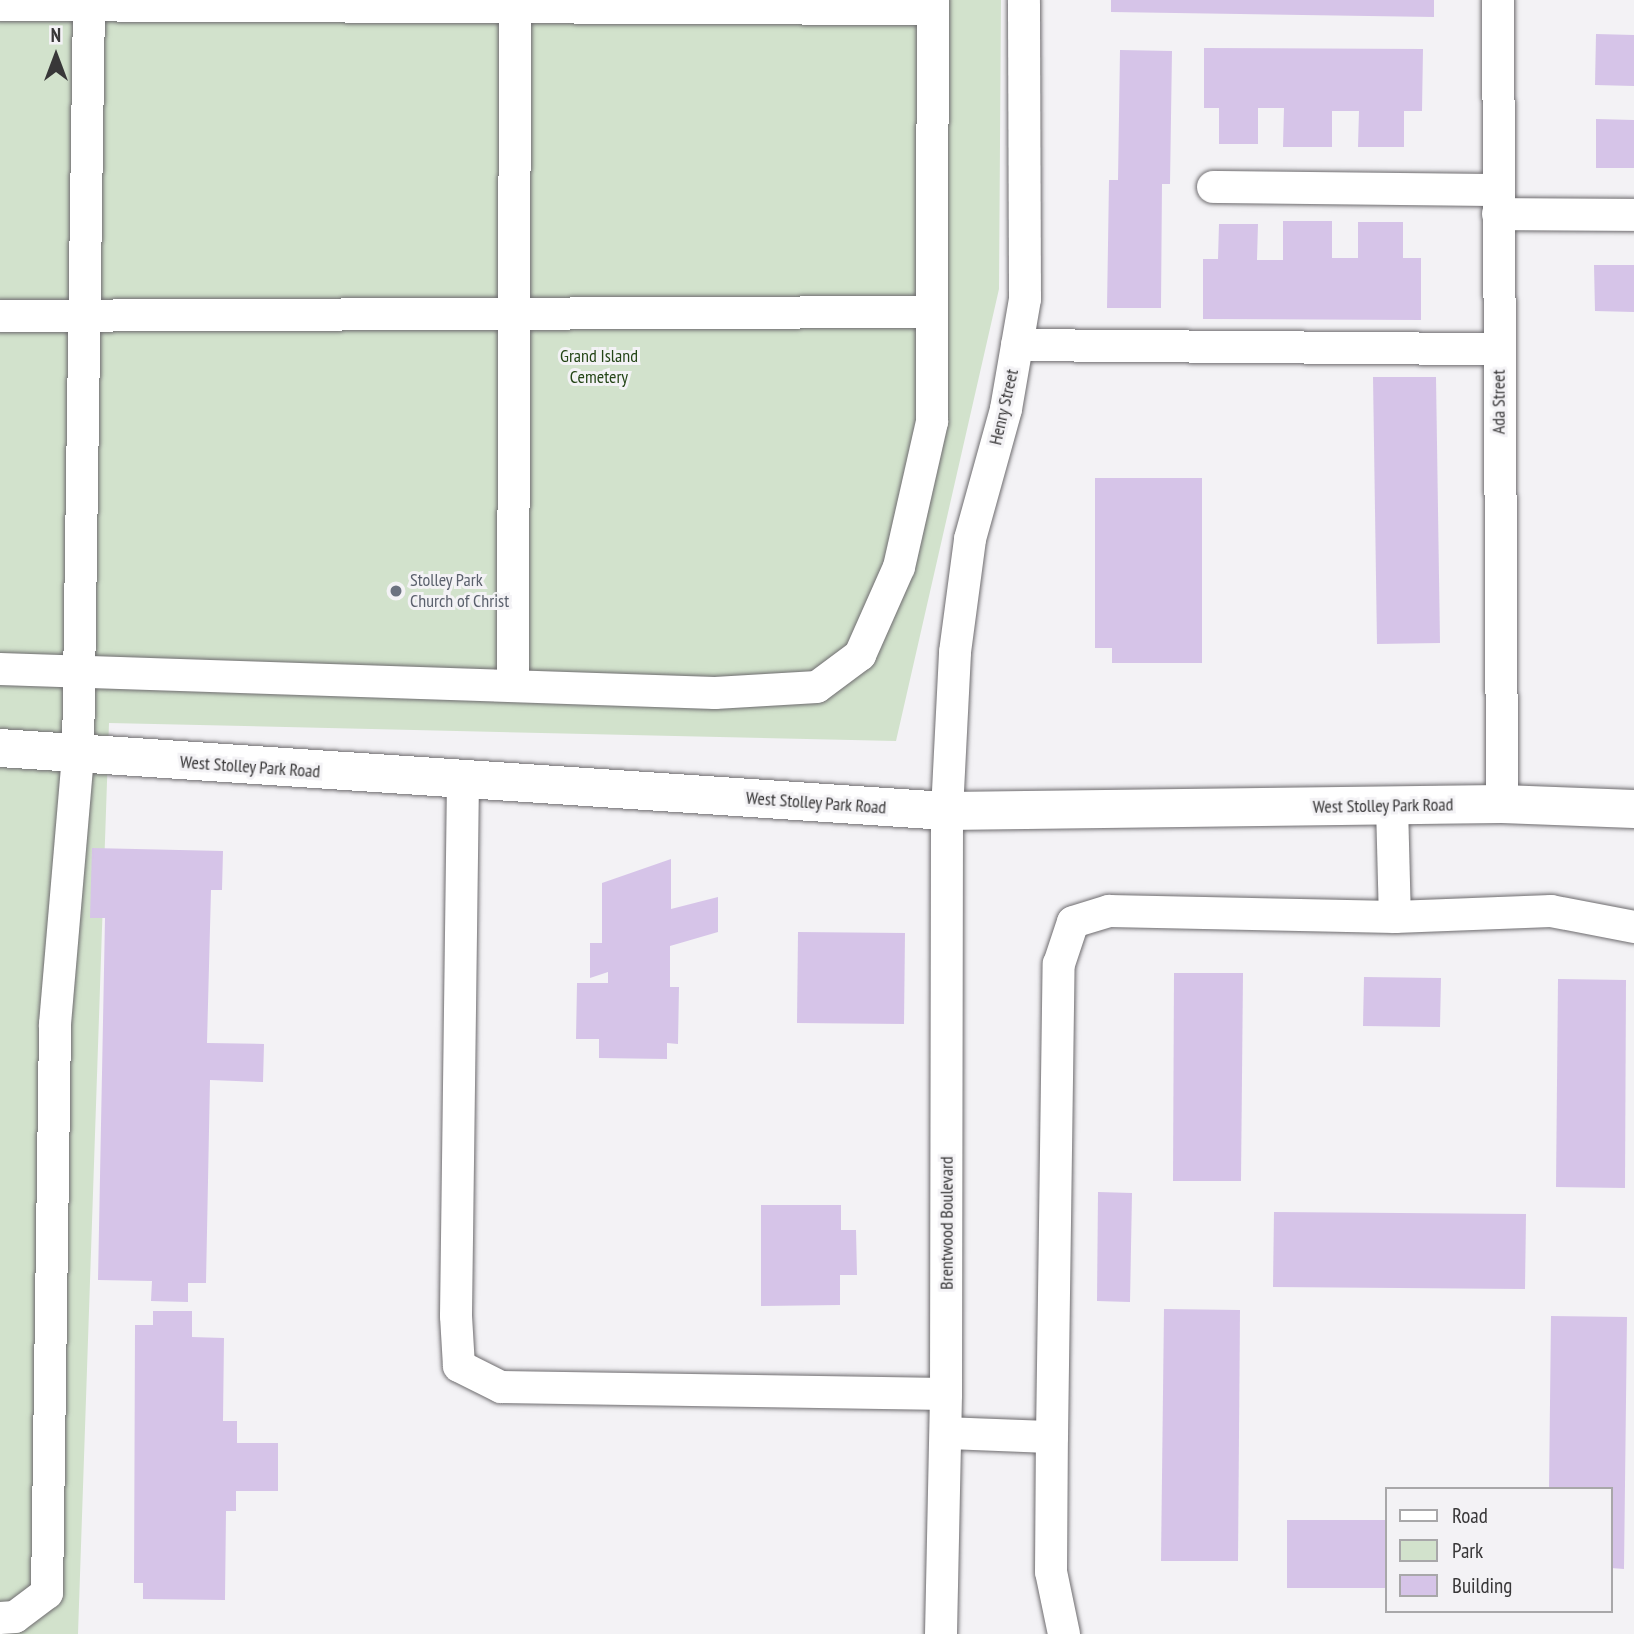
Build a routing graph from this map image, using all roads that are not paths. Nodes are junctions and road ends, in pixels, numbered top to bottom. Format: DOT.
graph roads {
  1 [pos="1024,0"];
  2 [pos="1498,0"];
  3 [pos="89,3"];
  4 [pos="515,4"];
  5 [pos="933,4"];
  6 [pos="0,5"];
  7 [pos="1213,187"];
  8 [pos="1497,202"];
  9 [pos="1634,215"];
  10 [pos="930,313"];
  11 [pos="514,315"];
  12 [pos="0,316"];
  13 [pos="86,317"];
  14 [pos="1017,345"];
  15 [pos="1498,349"];
  16 [pos="0,670"];
  17 [pos="80,672"];
  18 [pos="513,686"];
  19 [pos="0,748"];
  20 [pos="78,754"];
  21 [pos="463,780"];
  22 [pos="1502,804"];
  23 [pos="1392,806"];
  24 [pos="1634,808"];
  25 [pos="947,811"];
  26 [pos="1395,917"];
  27 [pos="1634,927"];
  28 [pos="946,1394"];
  29 [pos="946,1433"];
  30 [pos="1052,1437"];
  31 [pos="0,1618"];
  32 [pos="941,1634"];
  33 [pos="1064,1634"];
  1 -- 14 [label="street, Henry Street"];
  2 -- 8 [label="street, Ada Street"];
  3 -- 4 [label="street"];
  3 -- 6 [label="street"];
  3 -- 13 [label="street"];
  4 -- 5 [label="street"];
  4 -- 11 [label="street"];
  5 -- 10 [label="street"];
  7 -- 8 [label="street"];
  8 -- 9 [label="street"];
  8 -- 15 [label="street, Ada Street"];
  10 -- 11 [label="street"];
  10 -- 18 [label="street"];
  11 -- 13 [label="street"];
  11 -- 18 [label="street"];
  12 -- 13 [label="street"];
  13 -- 17 [label="street"];
  14 -- 15 [label="street"];
  14 -- 25 [label="street, Henry Street"];
  15 -- 22 [label="street, Ada Street"];
  16 -- 17 [label="street"];
  17 -- 18 [label="street"];
  17 -- 20 [label="street"];
  19 -- 20 [label="main road, West Stolley Park Road"];
  20 -- 21 [label="main road, West Stolley Park Road"];
  20 -- 31 [label="street"];
  21 -- 25 [label="main road, West Stolley Park Road"];
  21 -- 28 [label="street"];
  22 -- 23 [label="main road, West Stolley Park Road"];
  22 -- 24 [label="main road, West Stolley Park Road"];
  23 -- 25 [label="main road, West Stolley Park Road"];
  23 -- 26 [label="street"];
  25 -- 28 [label="street, Brentwood Boulevard"];
  26 -- 27 [label="street"];
  26 -- 30 [label="street"];
  28 -- 29 [label="street, Brentwood Boulevard"];
  29 -- 30 [label="street"];
  29 -- 32 [label="street, Brentwood Boulevard"];
  30 -- 33 [label="street"];
}
